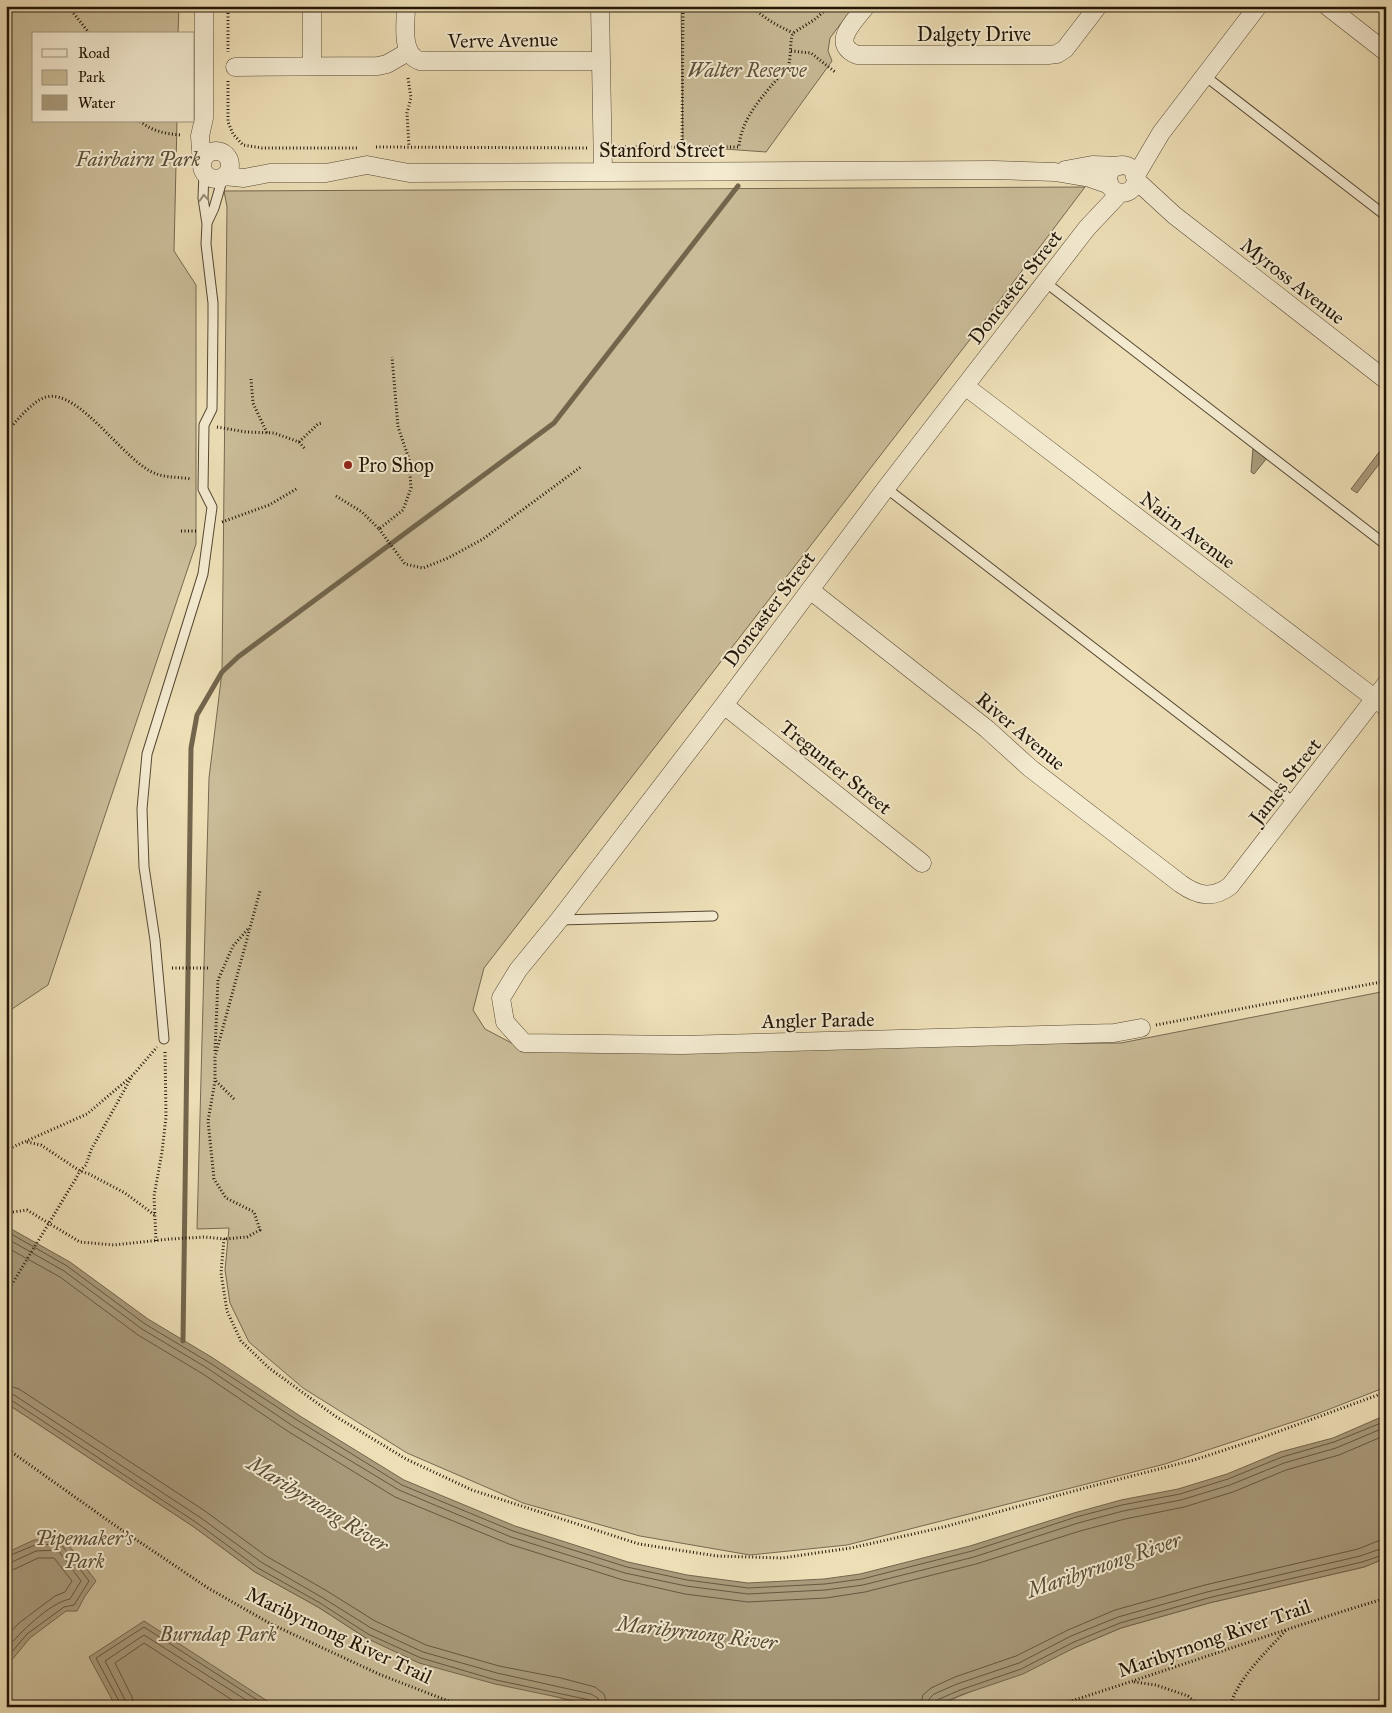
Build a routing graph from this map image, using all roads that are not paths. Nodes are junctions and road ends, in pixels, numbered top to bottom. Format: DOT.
graph roads {
  1 [pos="204,6"];
  2 [pos="312,6"];
  3 [pos="406,6"];
  4 [pos="600,6"];
  5 [pos="866,6"];
  6 [pos="1098,6"];
  7 [pos="1258,6"];
  8 [pos="1327,6"];
  9 [pos="408,52"];
  10 [pos="1386,52"];
  11 [pos="602,61"];
  12 [pos="231,64"];
  13 [pos="312,66"];
  14 [pos="1205,76"];
  15 [pos="204,118"];
  16 [pos="225,166"];
  17 [pos="203,168"];
  18 [pos="603,172"];
  19 [pos="1123,181"];
  20 [pos="1386,216"];
  21 [pos="207,224"];
  22 [pos="1045,282"];
  23 [pos="1386,380"];
  24 [pos="965,386"];
  25 [pos="886,488"];
  26 [pos="1386,545"];
  27 [pos="810,590"];
  28 [pos="1386,684"];
  29 [pos="1380,703"];
  30 [pos="724,705"];
  31 [pos="1295,803"];
  32 [pos="922,863"];
  33 [pos="1210,896"];
  34 [pos="713,916"];
  35 [pos="559,920"];
  36 [pos="505,1022"];
  37 [pos="1141,1028"];
  38 [pos="164,1039"];
  1 -- 15 [label="street"];
  2 -- 13 [label="street"];
  3 -- 9 [label="street"];
  4 -- 11 [label="street"];
  5 -- 6 [label="street, Dalgety Drive"];
  7 -- 14 [label="street, Doncaster Street"];
  8 -- 10 [label="street"];
  9 -- 11 [label="street, Verve Avenue"];
  9 -- 13 [label="street"];
  11 -- 18 [label="street"];
  12 -- 13 [label="street"];
  14 -- 19 [label="street, Doncaster Street"];
  14 -- 20 [label="lane"];
  15 -- 16 [label="street"];
  15 -- 17 [label="street"];
  16 -- 17 [label="street"];
  16 -- 17 [label="street"];
  16 -- 18 [label="street, Stanford Street"];
  16 -- 21 [label="lane"];
  21 -- 17 [label="lane, one-way"];
  18 -- 19 [label="street, Stanford Street"];
  19 -- 22 [label="street, Doncaster Street"];
  19 -- 23 [label="street, Myross Avenue"];
  21 -- 38 [label="lane"];
  22 -- 24 [label="street, Doncaster Street"];
  22 -- 26 [label="lane"];
  24 -- 25 [label="street, Doncaster Street"];
  24 -- 29 [label="street, Nairn Avenue"];
  25 -- 27 [label="street, Doncaster Street"];
  25 -- 31 [label="lane"];
  27 -- 30 [label="street, Doncaster Street"];
  27 -- 33 [label="street, River Avenue"];
  28 -- 29 [label="street, James Street"];
  29 -- 31 [label="street, James Street"];
  30 -- 32 [label="street, Tregunter Street"];
  30 -- 35 [label="street, Doncaster Street"];
  31 -- 33 [label="street, James Street"];
  34 -- 35 [label="lane"];
  35 -- 36 [label="street, Doncaster Street"];
  36 -- 37 [label="street, Angler Parade"];
}
